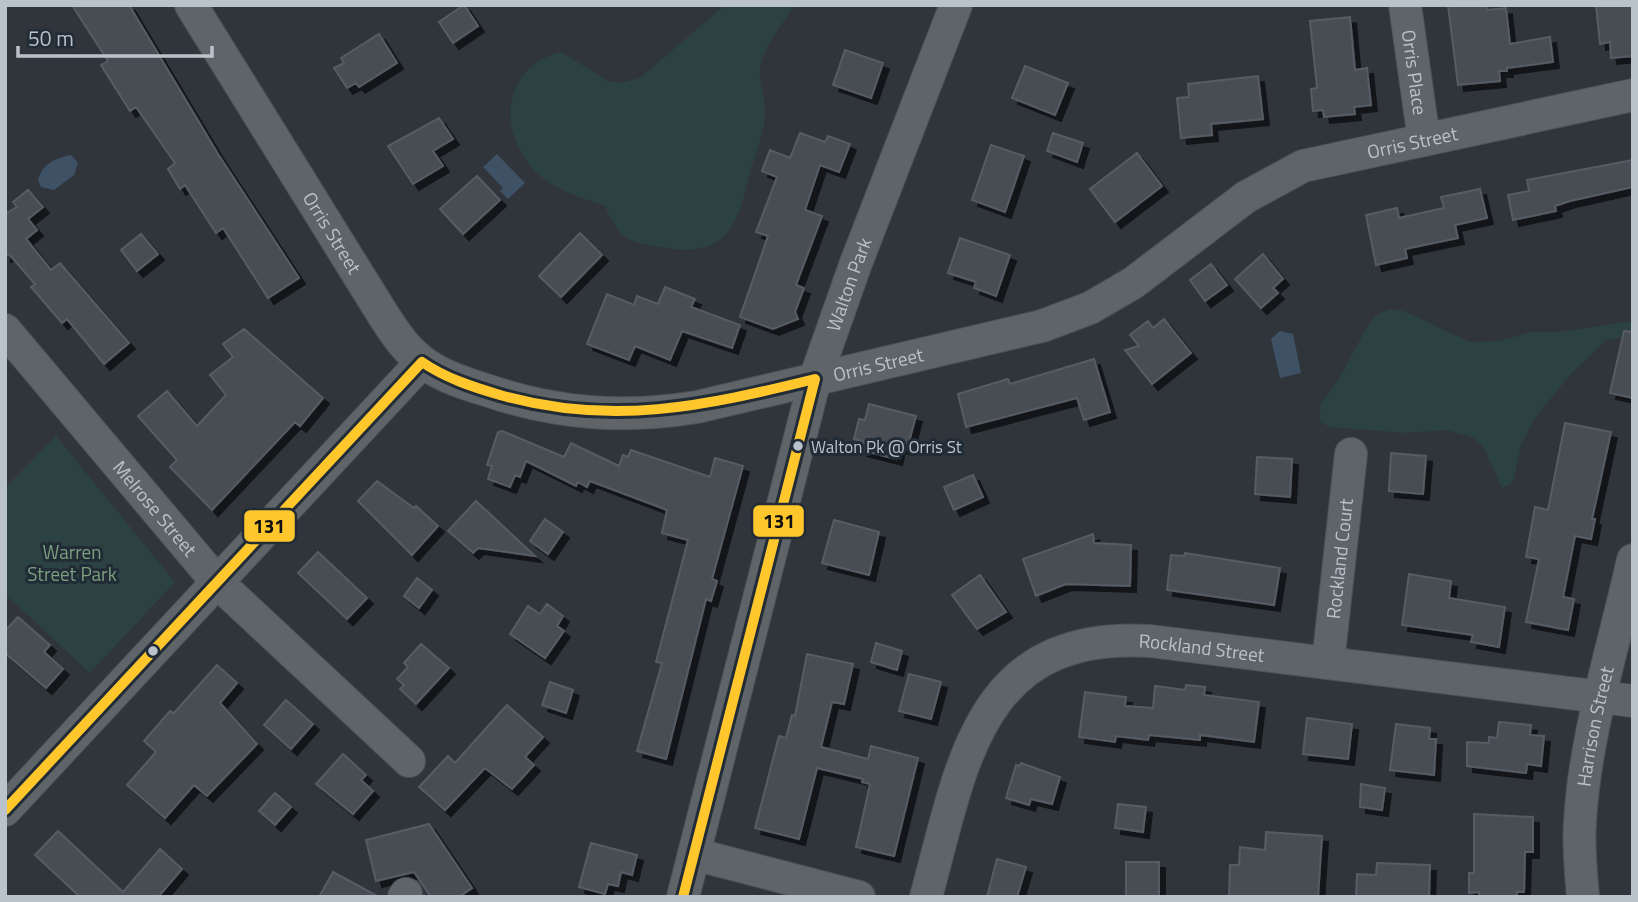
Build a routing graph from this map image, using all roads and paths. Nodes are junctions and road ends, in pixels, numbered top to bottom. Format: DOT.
graph roads {
  1 [pos="191,5"];
  2 [pos="956,5"];
  3 [pos="1405,5"];
  4 [pos="1633,95"];
  5 [pos="1424,140"];
  6 [pos="5,330"];
  7 [pos="422,362"];
  8 [pos="814,379"];
  9 [pos="1351,454"];
  10 [pos="1633,560"];
  11 [pos="217,582"];
  12 [pos="1328,663"];
  13 [pos="1601,695"];
  14 [pos="1633,701"];
  15 [pos="410,761"];
  16 [pos="5,810"];
  17 [pos="694,854"];
  18 [pos="683,897"];
  19 [pos="859,897"];
  20 [pos="926,897"];
  21 [pos="1583,897"];
  1 -- 7 [label="street, Orris Street"];
  2 -- 8 [label="street, Walton Park"];
  3 -- 5 [label="street, Orris Place"];
  4 -- 5 [label="street, Orris Street"];
  5 -- 8 [label="street, Orris Street"];
  6 -- 11 [label="street, Melrose Street"];
  7 -- 8 [label="street, Orris Street"];
  7 -- 11 [label="street"];
  8 -- 17 [label="street, Walton Park"];
  9 -- 12 [label="street, Rockland Court"];
  10 -- 13 [label="street, Harrison Street"];
  11 -- 15 [label="street, Melrose Street"];
  11 -- 16 [label="street"];
  12 -- 13 [label="street, Rockland Street"];
  12 -- 20 [label="street, Rockland Street"];
  13 -- 14 [label="street, Rockland Street"];
  13 -- 21 [label="street, Harrison Street"];
  17 -- 18 [label="street, Walton Park"];
  17 -- 19 [label="street"];
}
